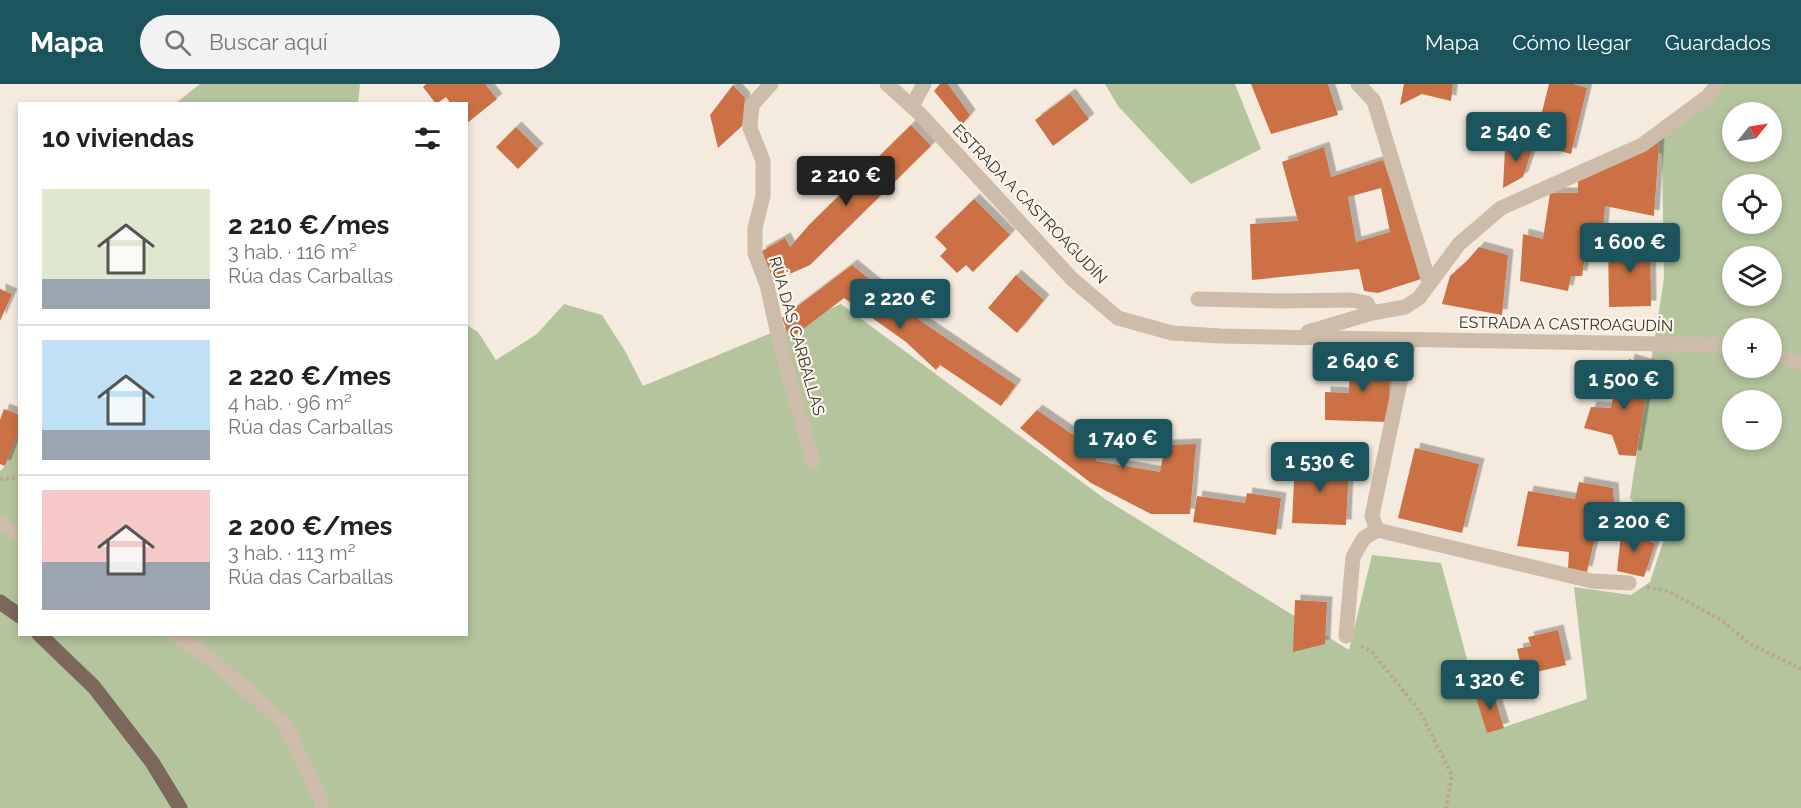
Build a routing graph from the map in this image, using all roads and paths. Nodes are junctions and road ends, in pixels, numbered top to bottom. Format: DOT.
graph roads {
  1 [pos="771,84"];
  2 [pos="887,84"];
  3 [pos="924,84"];
  4 [pos="1358,84"];
  5 [pos="1718,84"];
  6 [pos="912,106"];
  7 [pos="1429,282"];
  8 [pos="1198,299"];
  9 [pos="1372,313"];
  10 [pos="1286,338"];
  11 [pos="1409,340"];
  12 [pos="1722,345"];
  13 [pos="1782,357"];
  14 [pos="1801,363"];
  15 [pos="813,462"];
  16 [pos="18,478"];
  17 [pos="0,479"];
  18 [pos="0,523"];
  19 [pos="1377,530"];
  20 [pos="18,535"];
  21 [pos="1629,583"];
  22 [pos="0,602"];
  23 [pos="18,615"];
  24 [pos="41,636"];
  25 [pos="176,636"];
  26 [pos="1346,636"];
  27 [pos="1801,669"];
  28 [pos="180,808"];
  29 [pos="322,808"];
  30 [pos="1446,808"];
  1 -- 15 [label="street, RÚA DAS CARBALLAS"];
  2 -- 6 [label="street, ESTRADA A CASTROAGUDÍN"];
  3 -- 6 [label="street"];
  4 -- 7 [label="street"];
  5 -- 7 [label="street"];
  6 -- 10 [label="street, ESTRADA A CASTROAGUDÍN"];
  7 -- 9 [label="street"];
  8 -- 9 [label="street"];
  9 -- 10 [label="street"];
  10 -- 11 [label="street, ESTRADA A CASTROAGUDÍN"];
  11 -- 12 [label="street, ESTRADA A CASTROAGUDÍN"];
  11 -- 19 [label="street"];
  13 -- 14 [label="street"];
  16 -- 17 [label="path"];
  18 -- 20 [label="street"];
  19 -- 21 [label="street"];
  19 -- 26 [label="street"];
  21 -- 27 [label="path"];
  22 -- 23 [label="main road"];
  24 -- 28 [label="main road"];
  25 -- 29 [label="street"];
  26 -- 30 [label="path"];
}
